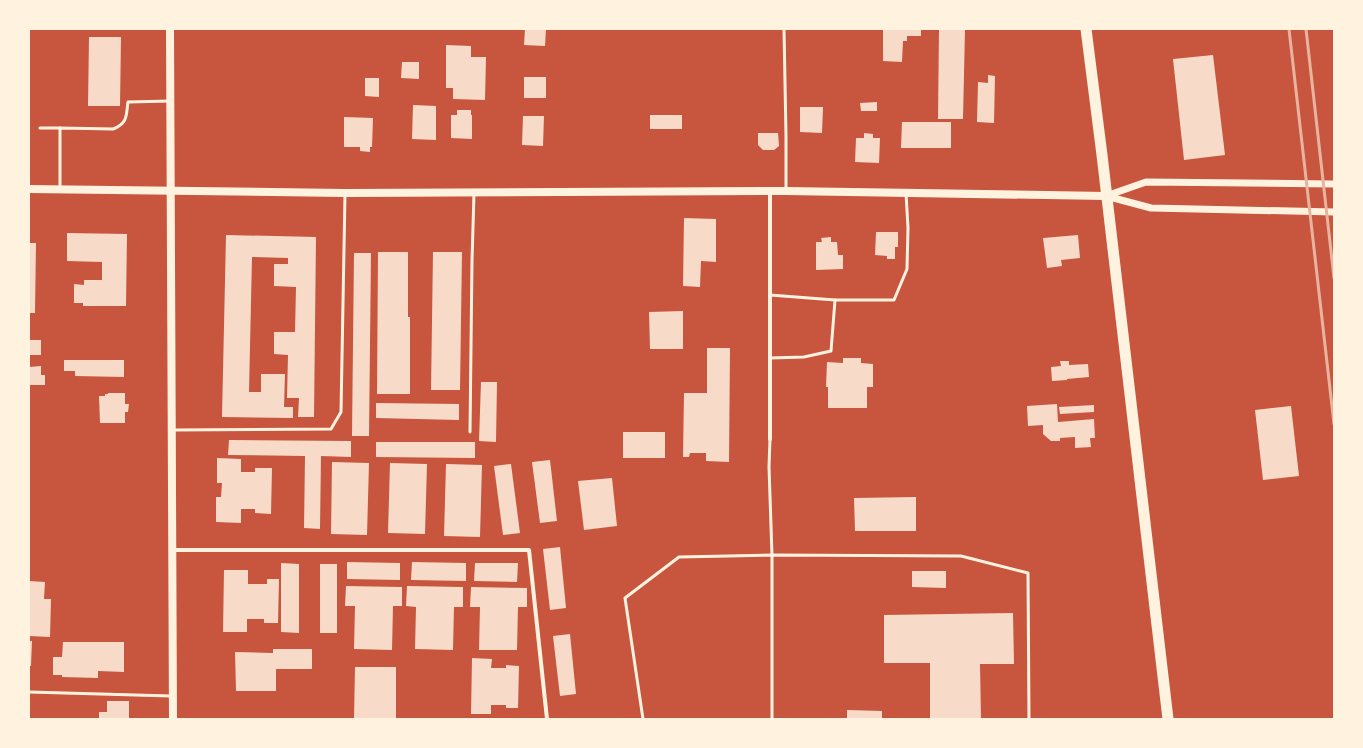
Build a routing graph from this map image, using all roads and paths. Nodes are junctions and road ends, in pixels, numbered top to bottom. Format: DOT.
graph roads {
  1 [pos="170,29"];
  2 [pos="784,29"];
  3 [pos="1086,29"];
  4 [pos="170,102"];
  5 [pos="40,128"];
  6 [pos="60,128"];
  7 [pos="1334,184"];
  8 [pos="29,189"];
  9 [pos="60,190"];
  10 [pos="770,191"];
  11 [pos="786,191"];
  12 [pos="172,192"];
  13 [pos="345,192"];
  14 [pos="474,193"];
  15 [pos="906,193"];
  16 [pos="1106,196"];
  17 [pos="1334,212"];
  18 [pos="770,295"];
  19 [pos="835,300"];
  20 [pos="770,358"];
  21 [pos="172,430"];
  22 [pos="470,432"];
  23 [pos="770,439"];
  24 [pos="173,550"];
  25 [pos="772,555"];
  26 [pos="29,692"];
  27 [pos="173,696"];
  28 [pos="173,719"];
  29 [pos="547,719"];
  30 [pos="643,719"];
  31 [pos="772,719"];
  32 [pos="1029,719"];
  33 [pos="1168,719"];
  1 -- 4 [label="main road"];
  2 -- 11 [label="lane"];
  3 -- 16 [label="highway"];
  4 -- 6 [label="lane"];
  4 -- 12 [label="main road"];
  5 -- 6 [label="lane"];
  6 -- 9 [label="lane"];
  7 -- 16 [label="street"];
  8 -- 9 [label="main road"];
  9 -- 12 [label="main road"];
  10 -- 11 [label="main road"];
  10 -- 14 [label="main road"];
  10 -- 18 [label="street"];
  11 -- 15 [label="main road"];
  12 -- 13 [label="main road"];
  12 -- 21 [label="main road"];
  13 -- 14 [label="main road"];
  13 -- 21 [label="lane"];
  14 -- 22 [label="lane"];
  15 -- 16 [label="main road"];
  15 -- 19 [label="lane"];
  16 -- 17 [label="street"];
  16 -- 33 [label="highway"];
  18 -- 19 [label="lane"];
  18 -- 20 [label="street"];
  19 -- 20 [label="lane"];
  20 -- 23 [label="street"];
  21 -- 24 [label="main road"];
  23 -- 25 [label="lane"];
  24 -- 27 [label="main road"];
  24 -- 29 [label="street"];
  25 -- 30 [label="lane"];
  25 -- 31 [label="lane"];
  25 -- 32 [label="lane"];
  26 -- 27 [label="lane"];
  27 -- 28 [label="main road"];
}
